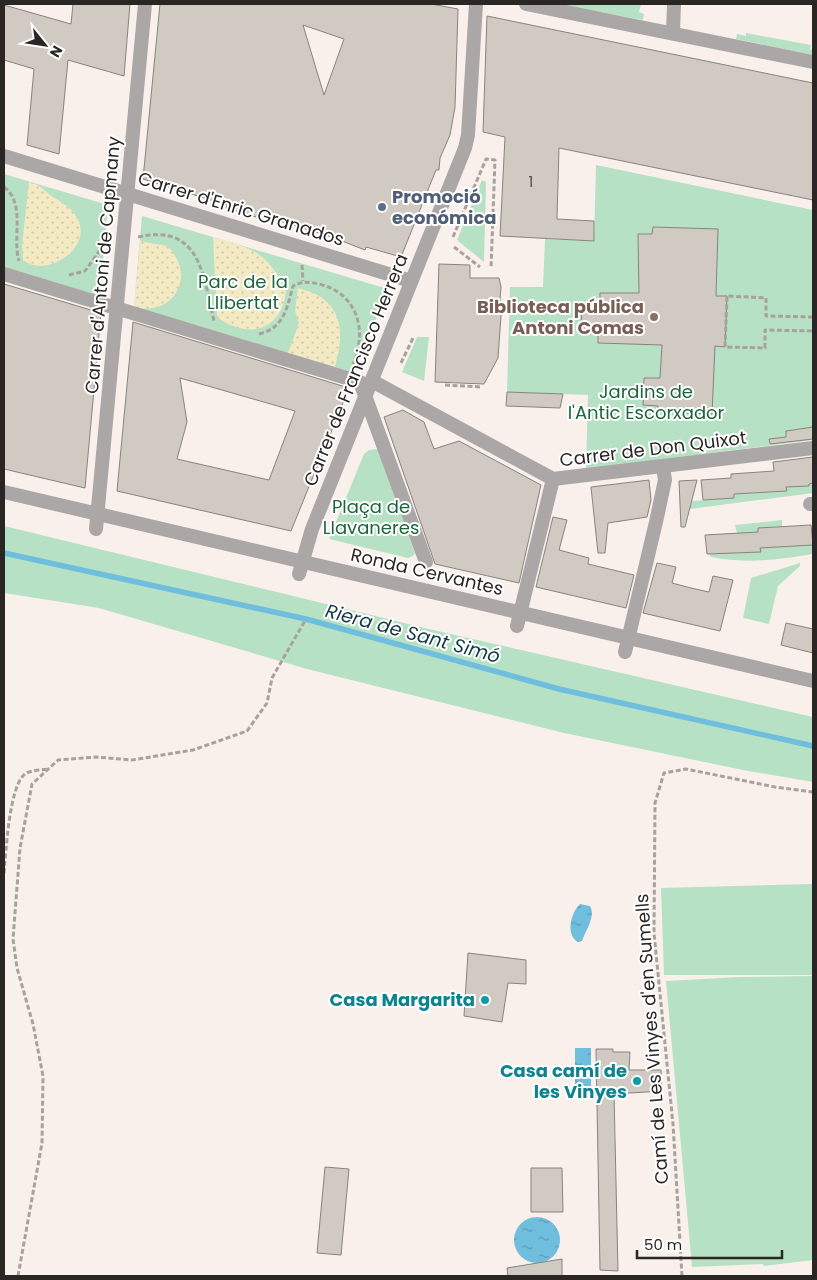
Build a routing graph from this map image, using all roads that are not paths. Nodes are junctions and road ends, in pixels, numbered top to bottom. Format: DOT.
graph roads {
  1 [pos="145,4"];
  2 [pos="476,4"];
  3 [pos="526,4"];
  4 [pos="674,4"];
  5 [pos="672,32"];
  6 [pos="813,62"];
  7 [pos="4,156"];
  8 [pos="128,195"];
  9 [pos="4,274"];
  10 [pos="411,281"];
  11 [pos="118,308"];
  12 [pos="372,381"];
  13 [pos="364,398"];
  14 [pos="813,448"];
  15 [pos="663,467"];
  16 [pos="554,479"];
  17 [pos="4,492"];
  18 [pos="98,514"];
  19 [pos="96,529"];
  20 [pos="426,562"];
  21 [pos="300,568"];
  22 [pos="519,620"];
  23 [pos="628,638"];
  24 [pos="625,652"];
  25 [pos="813,682"];
  1 -- 8 [label="street, Carrer d'Antoni de Capmany"];
  2 -- 10 [label="street, Carrer de Francisco Herrera"];
  3 -- 5 [label="street"];
  4 -- 5 [label="street"];
  5 -- 6 [label="street"];
  7 -- 8 [label="street, Carrer d'Enric Granados"];
  8 -- 10 [label="street, Carrer d'Enric Granados"];
  8 -- 11 [label="street, Carrer d'Antoni de Capmany"];
  9 -- 11 [label="street"];
  10 -- 12 [label="street, Carrer de Francisco Herrera"];
  11 -- 13 [label="street"];
  11 -- 18 [label="street, Carrer d'Antoni de Capmany"];
  12 -- 13 [label="street, Carrer de Francisco Herrera"];
  12 -- 16 [label="street, Carrer de Don Quixot"];
  13 -- 20 [label="street"];
  13 -- 21 [label="street, Carrer de Francisco Herrera"];
  14 -- 15 [label="street, Carrer de Don Quixot"];
  15 -- 16 [label="street, Carrer de Don Quixot"];
  15 -- 23 [label="street"];
  16 -- 22 [label="street"];
  17 -- 18 [label="street, Ronda Cervantes"];
  18 -- 19 [label="street, Carrer d'Antoni de Capmany"];
  18 -- 21 [label="street, Ronda Cervantes"];
  21 -- 22 [label="street, Ronda Cervantes"];
  22 -- 23 [label="street, Ronda Cervantes"];
  23 -- 24 [label="street"];
  23 -- 25 [label="street, Ronda Cervantes"];
}
